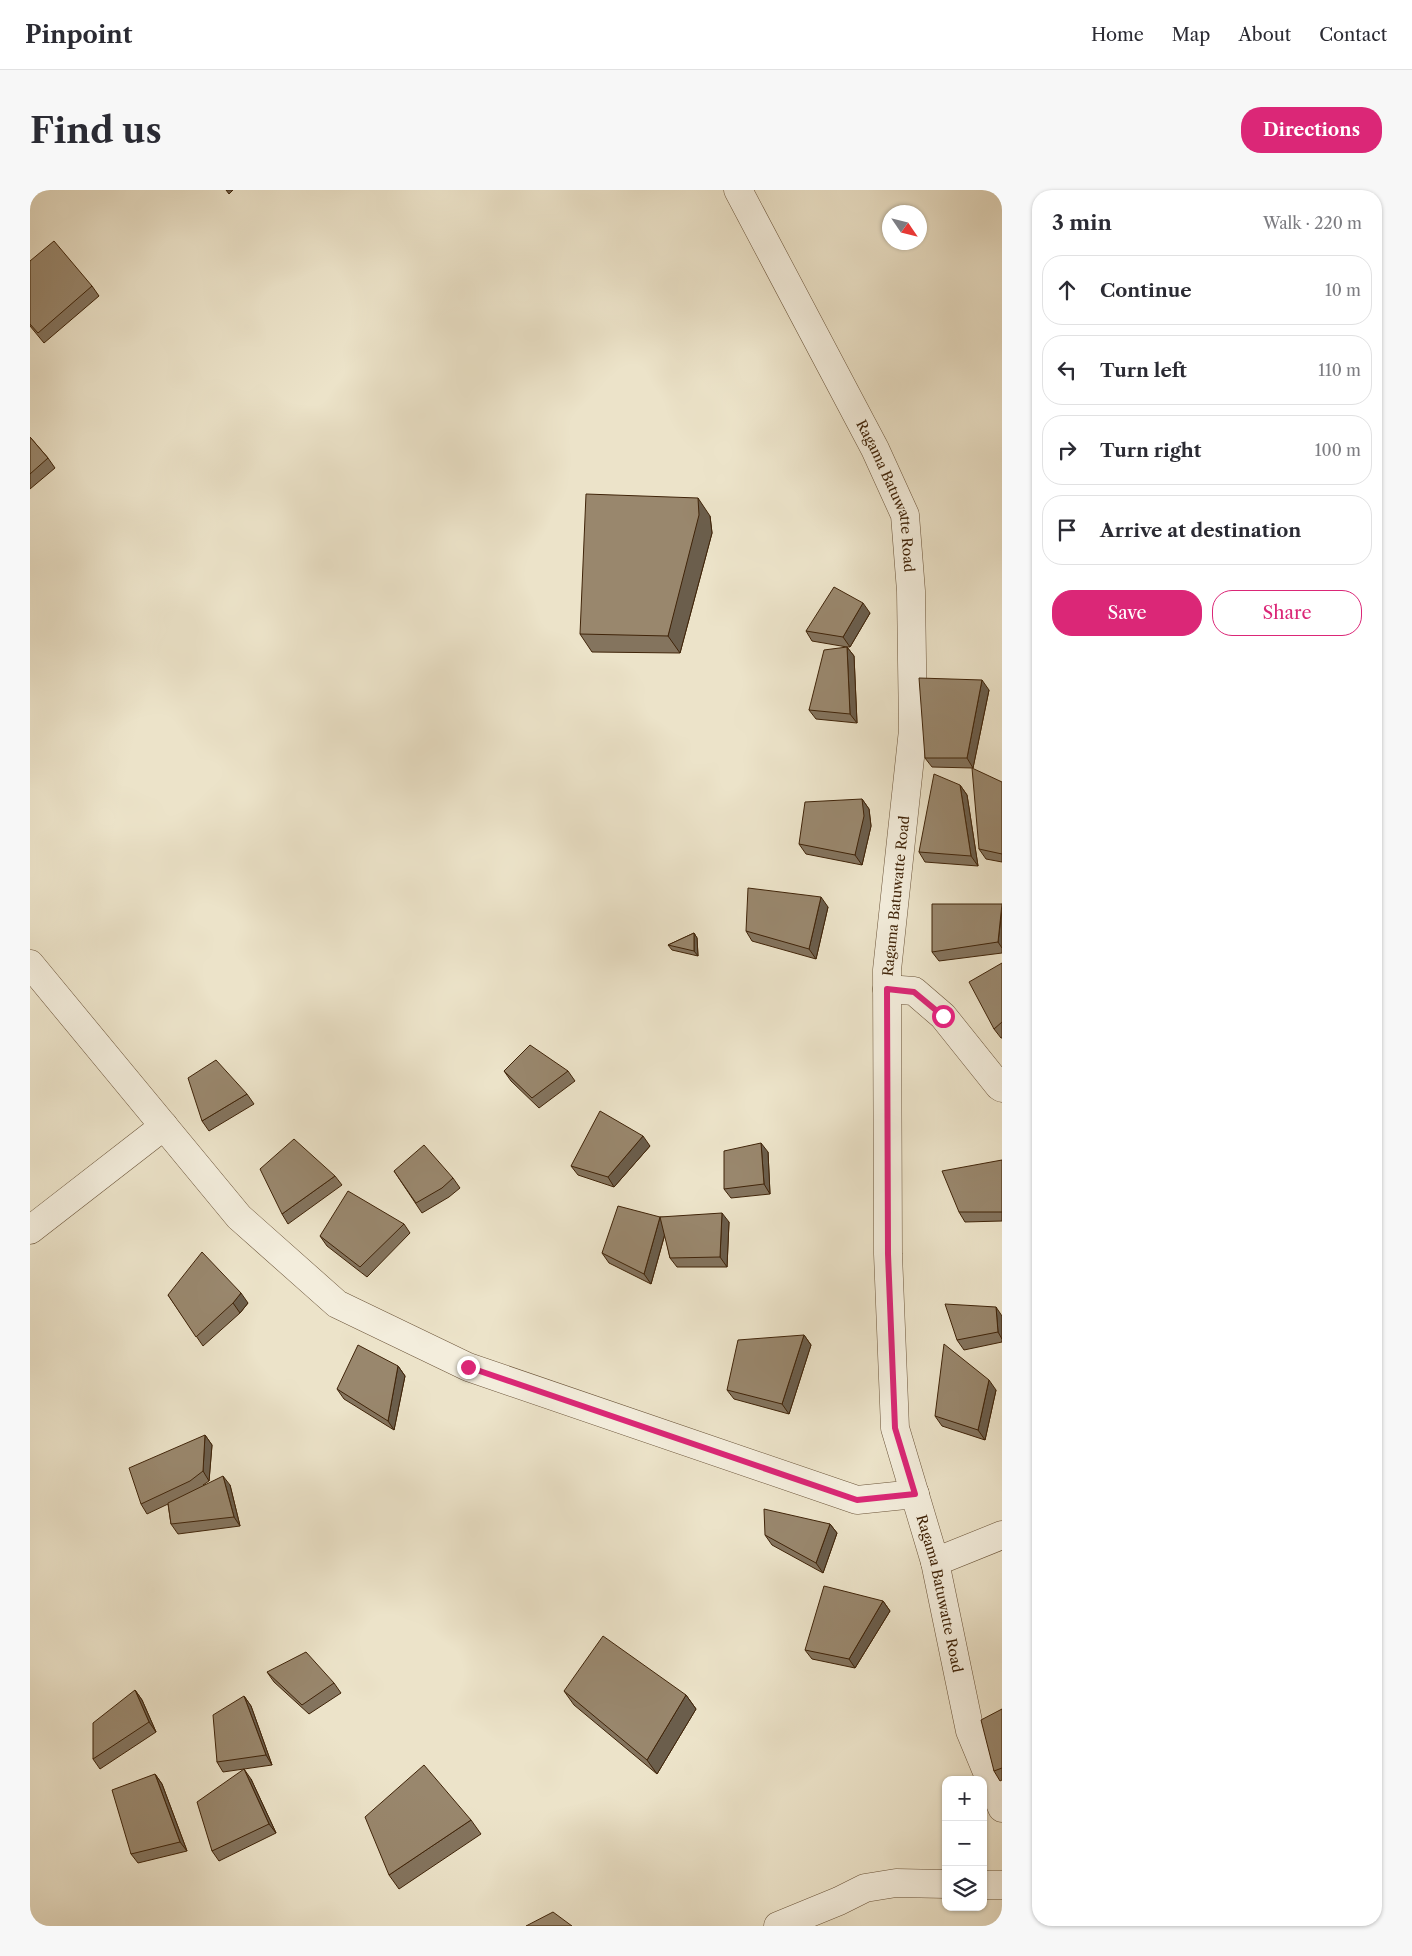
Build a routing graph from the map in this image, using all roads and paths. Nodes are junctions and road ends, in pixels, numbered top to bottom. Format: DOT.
graph roads {
  1 [pos="738,190"];
  2 [pos="30,964"];
  3 [pos="887,989"];
  4 [pos="1002,1088"];
  5 [pos="164,1126"];
  6 [pos="30,1230"];
  7 [pos="915,1494"];
  8 [pos="1002,1535"];
  9 [pos="935,1562"];
  10 [pos="1002,1808"];
  11 [pos="942,1884"];
  12 [pos="987,1885"];
  13 [pos="1002,1885"];
  14 [pos="778,1926"];
  1 -- 3 [label="street, Ragama Batuwatte Road"];
  2 -- 5 [label="street"];
  3 -- 4 [label="street"];
  3 -- 7 [label="street, Ragama Batuwatte Road"];
  5 -- 6 [label="street"];
  5 -- 7 [label="street"];
  7 -- 9 [label="street, Ragama Batuwatte Road"];
  8 -- 9 [label="street"];
  9 -- 10 [label="street, Ragama Batuwatte Road"];
  11 -- 14 [label="street"];
  12 -- 13 [label="street"];
}
